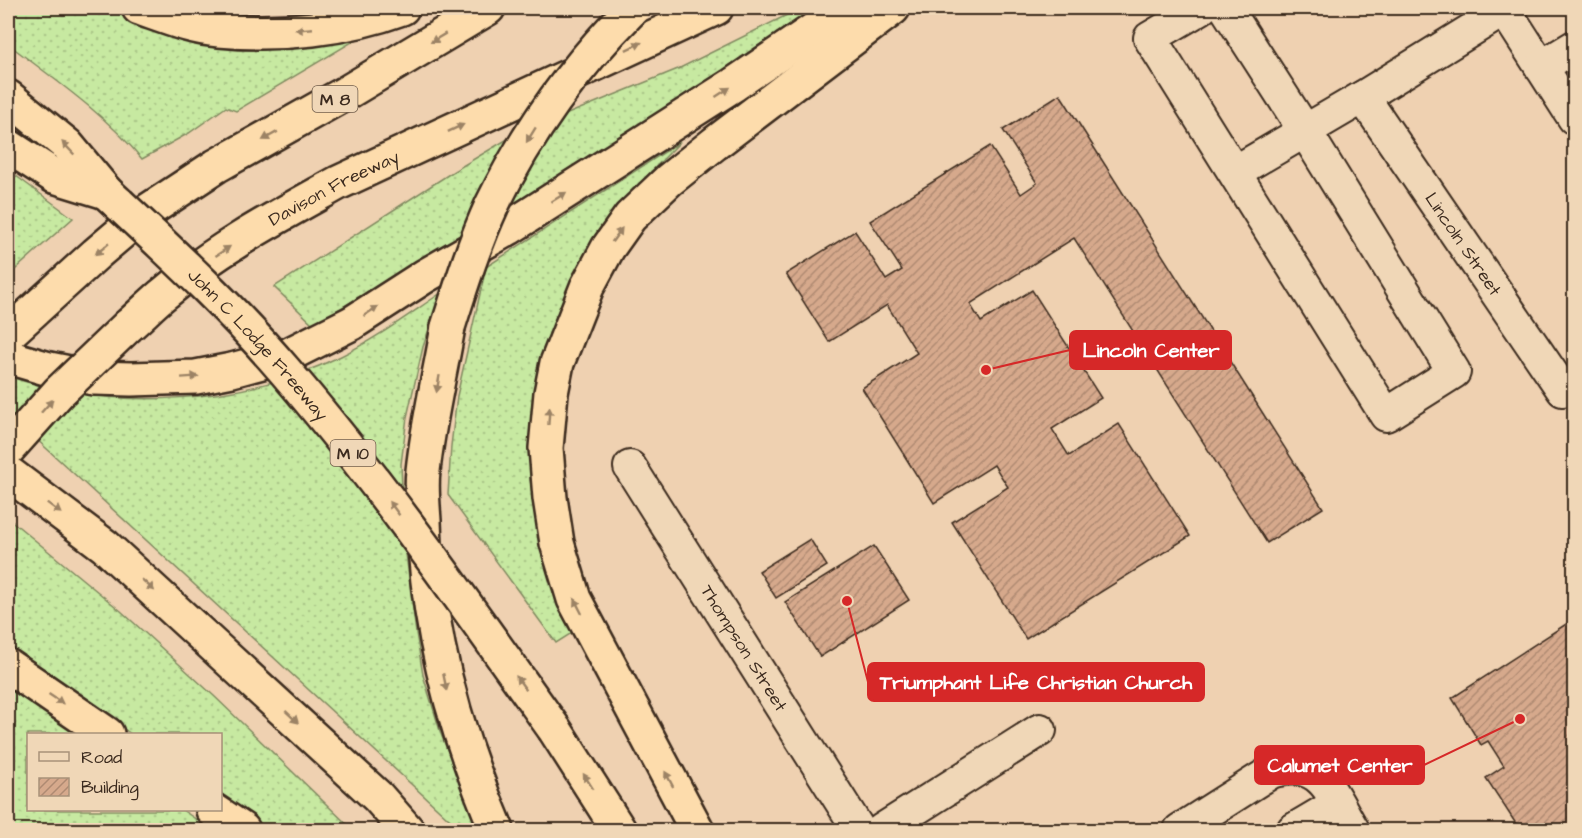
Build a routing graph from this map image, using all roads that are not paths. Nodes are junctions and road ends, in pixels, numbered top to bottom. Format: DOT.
graph roads {
  1 [pos="139,8"];
  2 [pos="402,8"];
  3 [pos="488,8"];
  4 [pos="633,8"];
  5 [pos="716,8"];
  6 [pos="846,8"];
  7 [pos="893,8"];
  8 [pos="1201,8"];
  9 [pos="1226,8"];
  10 [pos="1506,8"];
  11 [pos="1575,47"];
  12 [pos="1541,67"];
  13 [pos="8,97"];
  14 [pos="1364,97"];
  15 [pos="1575,118"];
  16 [pos="1305,131"];
  17 [pos="8,146"];
  18 [pos="1235,172"];
  19 [pos="112,198"];
  20 [pos="8,334"];
  21 [pos="8,357"];
  22 [pos="1569,387"];
  23 [pos="8,449"];
  24 [pos="630,467"];
  25 [pos="8,473"];
  26 [pos="8,666"];
  27 [pos="1040,730"];
  28 [pos="104,733"];
  29 [pos="1337,804"];
  30 [pos="214,811"];
  31 [pos="243,831"];
  32 [pos="407,831"];
  33 [pos="497,831"];
  34 [pos="620,831"];
  35 [pos="697,831"];
  36 [pos="859,831"];
  37 [pos="882,831"];
  38 [pos="1180,831"];
  39 [pos="1293,831"];
  40 [pos="1353,831"];
  2 -- 1 [label="highway, one-way"];
  3 -- 20 [label="highway, M 8, one-way"];
  4 -- 33 [label="highway, one-way, bridge"];
  23 -- 5 [label="highway, Davison Freeway, one-way, bridge"];
  21 -- 6 [label="highway, one-way"];
  35 -- 7 [label="highway, one-way"];
  8 -- 18 [label="street"];
  9 -- 16 [label="street"];
  10 -- 12 [label="street"];
  10 -- 14 [label="street"];
  11 -- 12 [label="street"];
  12 -- 15 [label="street"];
  19 -- 13 [label="highway, John C Lodge Freeway / M 10, one-way"];
  14 -- 16 [label="street"];
  14 -- 22 [label="street, Lincoln Street"];
  16 -- 18 [label="street"];
  16 -- 18 [label="street"];
  17 -- 19 [label="highway"];
  34 -- 19 [label="highway, John C Lodge Freeway / M 10, one-way, bridge"];
  24 -- 36 [label="street, Thompson Street"];
  25 -- 32 [label="highway, one-way"];
  26 -- 28 [label="highway, one-way"];
  27 -- 37 [label="street"];
  29 -- 38 [label="street"];
  29 -- 39 [label="street"];
  29 -- 40 [label="street"];
  30 -- 31 [label="highway"];
}
